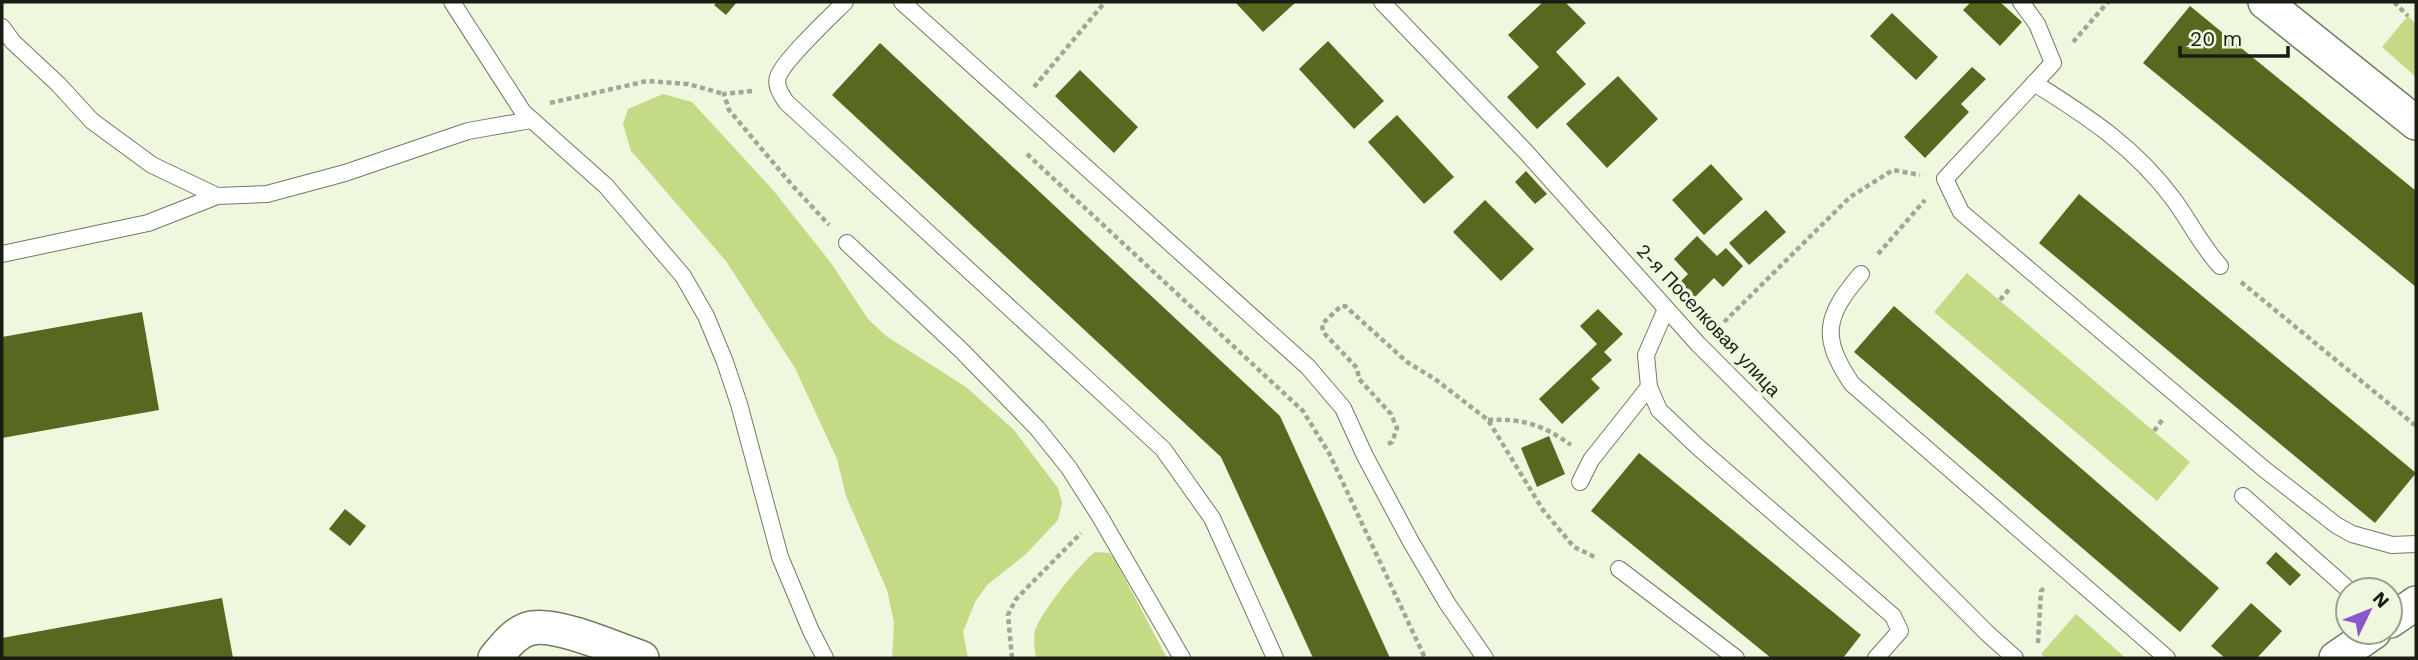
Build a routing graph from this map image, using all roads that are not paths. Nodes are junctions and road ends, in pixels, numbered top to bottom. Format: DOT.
graph roads {
  1 [pos="452,2"];
  2 [pos="845,2"];
  3 [pos="902,2"];
  4 [pos="1382,2"];
  5 [pos="2021,2"];
  6 [pos="2265,2"];
  7 [pos="2,27"];
  8 [pos="2034,83"];
  9 [pos="527,116"];
  10 [pos="2416,123"];
  11 [pos="217,196"];
  12 [pos="847,243"];
  13 [pos="2,254"];
  14 [pos="2220,266"];
  15 [pos="1861,274"];
  16 [pos="1666,309"];
  17 [pos="1649,387"];
  18 [pos="1580,482"];
  19 [pos="2243,496"];
  20 [pos="2416,544"];
  21 [pos="1619,569"];
  22 [pos="2334,577"];
  23 [pos="2354,646"];
  24 [pos="495,658"];
  25 [pos="642,658"];
  26 [pos="825,658"];
  27 [pos="1182,658"];
  28 [pos="1275,658"];
  29 [pos="1485,658"];
  30 [pos="1737,658"];
  31 [pos="1877,658"];
  32 [pos="2015,658"];
  33 [pos="2167,658"];
  34 [pos="2336,658"];
  1 -- 9 [label="lane"];
  2 -- 28 [label="lane"];
  3 -- 29 [label="lane"];
  4 -- 16 [label="lane, 2-я Поселковая улица"];
  5 -- 8 [label="lane"];
  6 -- 10 [label="street"];
  7 -- 11 [label="lane"];
  8 -- 14 [label="lane"];
  8 -- 20 [label="lane"];
  9 -- 11 [label="lane"];
  9 -- 26 [label="lane"];
  11 -- 13 [label="lane"];
  12 -- 27 [label="lane"];
  15 -- 33 [label="lane"];
  16 -- 17 [label="lane"];
  16 -- 32 [label="lane, 2-я Поселковая улица"];
  17 -- 18 [label="lane"];
  17 -- 31 [label="lane"];
  19 -- 22 [label="lane"];
  21 -- 30 [label="lane"];
  23 -- 34 [label="street"];
  24 -- 25 [label="street"];
}
